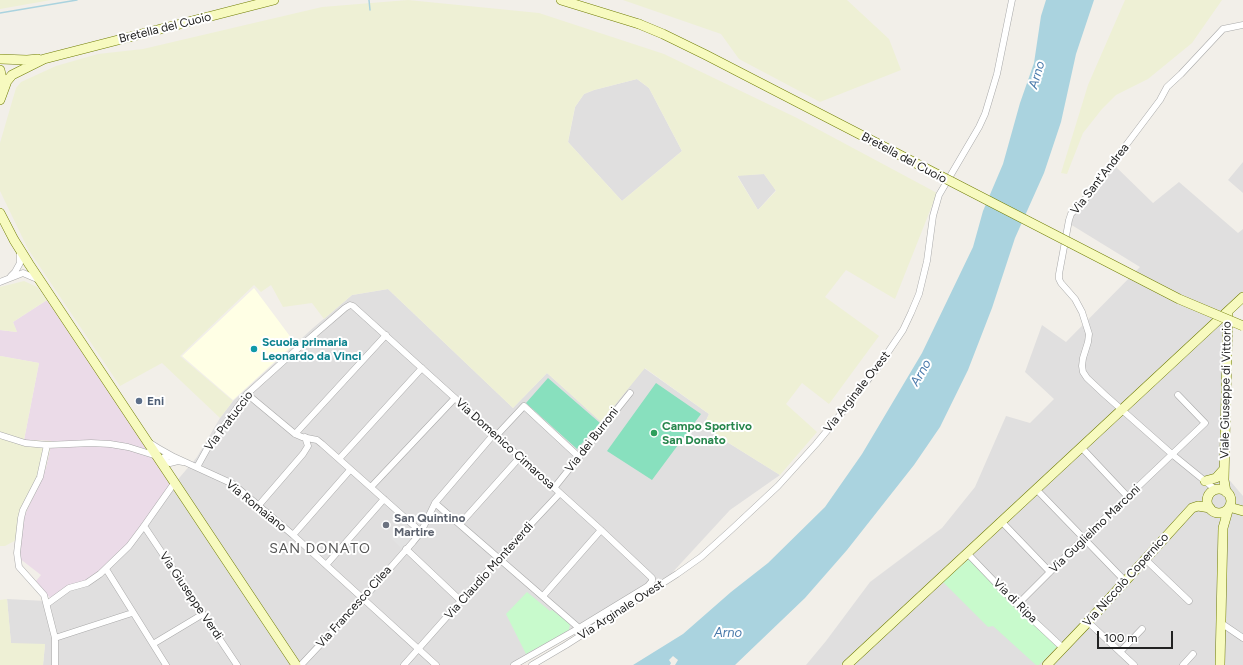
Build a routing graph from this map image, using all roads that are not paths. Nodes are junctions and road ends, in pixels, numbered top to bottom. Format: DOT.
graph roads {
  1 [pos="274,0"];
  2 [pos="561,0"];
  3 [pos="1012,0"];
  4 [pos="1243,26"];
  5 [pos="55,56"];
  6 [pos="0,59"];
  7 [pos="0,70"];
  8 [pos="0,100"];
  9 [pos="0,213"];
  10 [pos="25,263"];
  11 [pos="23,273"];
  12 [pos="9,278"];
  13 [pos="0,282"];
  14 [pos="41,282"];
  15 [pos="1241,302"];
  16 [pos="356,308"];
  17 [pos="1228,312"];
  18 [pos="1243,326"];
  19 [pos="386,335"];
  20 [pos="422,368"];
  21 [pos="630,393"];
  22 [pos="248,394"];
  23 [pos="1178,395"];
  24 [pos="455,398"];
  25 [pos="1122,409"];
  26 [pos="295,434"];
  27 [pos="0,435"];
  28 [pos="495,435"];
  29 [pos="305,437"];
  30 [pos="147,440"];
  31 [pos="47,445"];
  32 [pos="1081,447"];
  33 [pos="1173,455"];
  34 [pos="520,457"];
  35 [pos="579,457"];
  36 [pos="339,458"];
  37 [pos="160,459"];
  38 [pos="176,459"];
  39 [pos="197,467"];
  40 [pos="1224,469"];
  41 [pos="350,470"];
  42 [pos="173,480"];
  43 [pos="371,487"];
  44 [pos="554,488"];
  45 [pos="1036,489"];
  46 [pos="1217,489"];
  47 [pos="560,493"];
  48 [pos="1128,498"];
  49 [pos="384,499"];
  50 [pos="435,503"];
  51 [pos="259,505"];
  52 [pos="1229,507"];
  53 [pos="1213,510"];
  54 [pos="1243,510"];
  55 [pos="1001,521"];
  56 [pos="459,523"];
  57 [pos="144,526"];
  58 [pos="1223,528"];
  59 [pos="601,530"];
  60 [pos="421,532"];
  61 [pos="293,535"];
  62 [pos="1084,538"];
  63 [pos="406,549"];
  64 [pos="968,554"];
  65 [pos="499,558"];
  66 [pos="1145,559"];
  67 [pos="326,565"];
  68 [pos="106,569"];
  69 [pos="1050,572"];
  70 [pos="1126,582"];
  71 [pos="543,596"];
  72 [pos="363,599"];
  73 [pos="461,600"];
  74 [pos="1189,601"];
  75 [pos="47,604"];
  76 [pos="1017,605"];
  77 [pos="132,613"];
  78 [pos="203,614"];
  79 [pos="1088,622"];
  80 [pos="1221,623"];
  81 [pos="579,628"];
  82 [pos="1142,629"];
  83 [pos="55,638"];
  84 [pos="1243,638"];
  85 [pos="153,644"];
  86 [pos="1063,648"];
  87 [pos="419,649"];
  88 [pos="1120,652"];
  89 [pos="1193,654"];
  90 [pos="55,665"];
  91 [pos="166,665"];
  92 [pos="237,665"];
  93 [pos="296,665"];
  94 [pos="301,665"];
  95 [pos="404,665"];
  96 [pos="436,665"];
  97 [pos="514,665"];
  98 [pos="532,665"];
  99 [pos="847,665"];
  100 [pos="1047,665"];
  101 [pos="1134,665"];
  102 [pos="1183,665"];
  103 [pos="1220,665"];
  1 -- 5 [label="main road, Bretella del Cuoio"];
  2 -- 18 [label="main road, Bretella del Cuoio, bridge"];
  3 -- 98 [label="street, Via Arginale Ovest"];
  4 -- 25 [label="street, Via Sant'Andrea"];
  5 -- 6 [label="main road, Bretella del Cuoio"];
  5 -- 8 [label="main road, Bretella del Cuoio"];
  7 -- 8 [label="main road"];
  9 -- 10 [label="main road"];
  10 -- 11 [label="street"];
  10 -- 12 [label="street"];
  10 -- 14 [label="main road"];
  11 -- 12 [label="street"];
  11 -- 14 [label="street"];
  12 -- 13 [label="street"];
  14 -- 30 [label="main road"];
  15 -- 17 [label="main road"];
  16 -- 19 [label="street, Via Domenico Cimarosa"];
  16 -- 22 [label="street, Via Pratuccio"];
  17 -- 25 [label="main road"];
  17 -- 40 [label="main road, Viale Giuseppe di Vittorio"];
  19 -- 20 [label="street, Via Domenico Cimarosa"];
  19 -- 26 [label="street"];
  20 -- 24 [label="street, Via Domenico Cimarosa"];
  20 -- 36 [label="street"];
  21 -- 35 [label="street, Via dei Burroni"];
  22 -- 26 [label="street"];
  22 -- 39 [label="street, Via Pratuccio"];
  23 -- 33 [label="street, Via Guglielmo Marconi"];
  24 -- 28 [label="street, Via Domenico Cimarosa"];
  24 -- 43 [label="street"];
  25 -- 32 [label="main road"];
  25 -- 33 [label="street, Via Sant'Andrea"];
  26 -- 29 [label="street"];
  27 -- 31 [label="street"];
  28 -- 34 [label="street, Via Domenico Cimarosa"];
  28 -- 35 [label="street, Via Francesco Cilea"];
  28 -- 50 [label="street, Via Francesco Cilea"];
  29 -- 36 [label="street"];
  29 -- 51 [label="street"];
  30 -- 37 [label="main road"];
  30 -- 38 [label="street, Via Romaiano"];
  31 -- 37 [label="street"];
  31 -- 75 [label="street"];
  32 -- 45 [label="main road"];
  32 -- 48 [label="street"];
  33 -- 46 [label="street, Via Sant'Andrea"];
  33 -- 48 [label="street, Via Guglielmo Marconi"];
  34 -- 44 [label="street, Via Domenico Cimarosa"];
  34 -- 56 [label="street"];
  35 -- 44 [label="street, Via dei Burroni"];
  36 -- 41 [label="street"];
  37 -- 38 [label="street"];
  37 -- 42 [label="main road"];
  38 -- 39 [label="street, Via Romaiano"];
  38 -- 42 [label="street"];
  39 -- 51 [label="street, Via Romaiano"];
  40 -- 46 [label="main road, Viale Giuseppe di Vittorio"];
  40 -- 46 [label="main road, Viale Giuseppe di Vittorio"];
  41 -- 43 [label="street"];
  41 -- 61 [label="street"];
  42 -- 57 [label="street"];
  42 -- 93 [label="main road"];
  43 -- 49 [label="street"];
  44 -- 47 [label="street, Via Domenico Cimarosa"];
  45 -- 55 [label="main road"];
  45 -- 62 [label="street"];
  46 -- 52 [label="main road"];
  46 -- 53 [label="main road"];
  46 -- 54 [label="main road, Via Sant'Andrea"];
  47 -- 59 [label="street, Via Domenico Cimarosa"];
  47 -- 65 [label="street, Via Claudio Monteverdi"];
  48 -- 62 [label="street, Via Guglielmo Marconi"];
  49 -- 60 [label="street"];
  49 -- 67 [label="street"];
  50 -- 56 [label="street"];
  50 -- 60 [label="street, Via Francesco Cilea"];
  51 -- 61 [label="street, Via Romaiano"];
  52 -- 53 [label="main road"];
  52 -- 54 [label="main road, Via Sant'Andrea"];
  52 -- 58 [label="main road"];
  53 -- 58 [label="main road"];
  53 -- 66 [label="main road, Via Niccolò Copernico"];
  55 -- 64 [label="main road"];
  55 -- 69 [label="street"];
  56 -- 65 [label="street"];
  57 -- 68 [label="street"];
  57 -- 78 [label="street, Via Giuseppe Verdi"];
  58 -- 80 [label="main road"];
  59 -- 71 [label="street"];
  59 -- 81 [label="street, Via Domenico Cimarosa"];
  60 -- 63 [label="street, Via Francesco Cilea"];
  61 -- 67 [label="street, Via Romaiano"];
  62 -- 69 [label="street, Via Guglielmo Marconi"];
  62 -- 70 [label="street"];
  63 -- 72 [label="street, Via Francesco Cilea"];
  63 -- 73 [label="street"];
  64 -- 76 [label="street, Via di Ripa"];
  64 -- 99 [label="main road"];
  65 -- 71 [label="street"];
  65 -- 73 [label="street, Via Claudio Monteverdi"];
  66 -- 70 [label="main road, Via Niccolò Copernico"];
  66 -- 74 [label="street"];
  67 -- 72 [label="street, Via Romaiano"];
  68 -- 75 [label="street"];
  68 -- 77 [label="street"];
  69 -- 76 [label="street, Via Guglielmo Marconi"];
  70 -- 79 [label="main road, Via Niccolò Copernico"];
  71 -- 81 [label="street"];
  72 -- 87 [label="street, Via Romaiano"];
  72 -- 94 [label="street, Via Francesco Cilea"];
  73 -- 87 [label="street, Via Claudio Monteverdi"];
  75 -- 83 [label="street"];
  76 -- 86 [label="street, Via di Ripa"];
  77 -- 83 [label="street"];
  77 -- 85 [label="street"];
  78 -- 85 [label="street"];
  78 -- 92 [label="street, Via Giuseppe Verdi"];
  79 -- 86 [label="main road, Via Niccolò Copernico"];
  79 -- 88 [label="street"];
  80 -- 84 [label="street"];
  80 -- 103 [label="main road"];
  81 -- 97 [label="street"];
  82 -- 88 [label="street"];
  83 -- 90 [label="street"];
  85 -- 91 [label="street"];
  86 -- 100 [label="main road, Via Niccolò Copernico"];
  87 -- 95 [label="street, Via Claudio Monteverdi"];
  87 -- 96 [label="street, Via Romaiano"];
  88 -- 101 [label="street"];
  89 -- 102 [label="street"];
}
